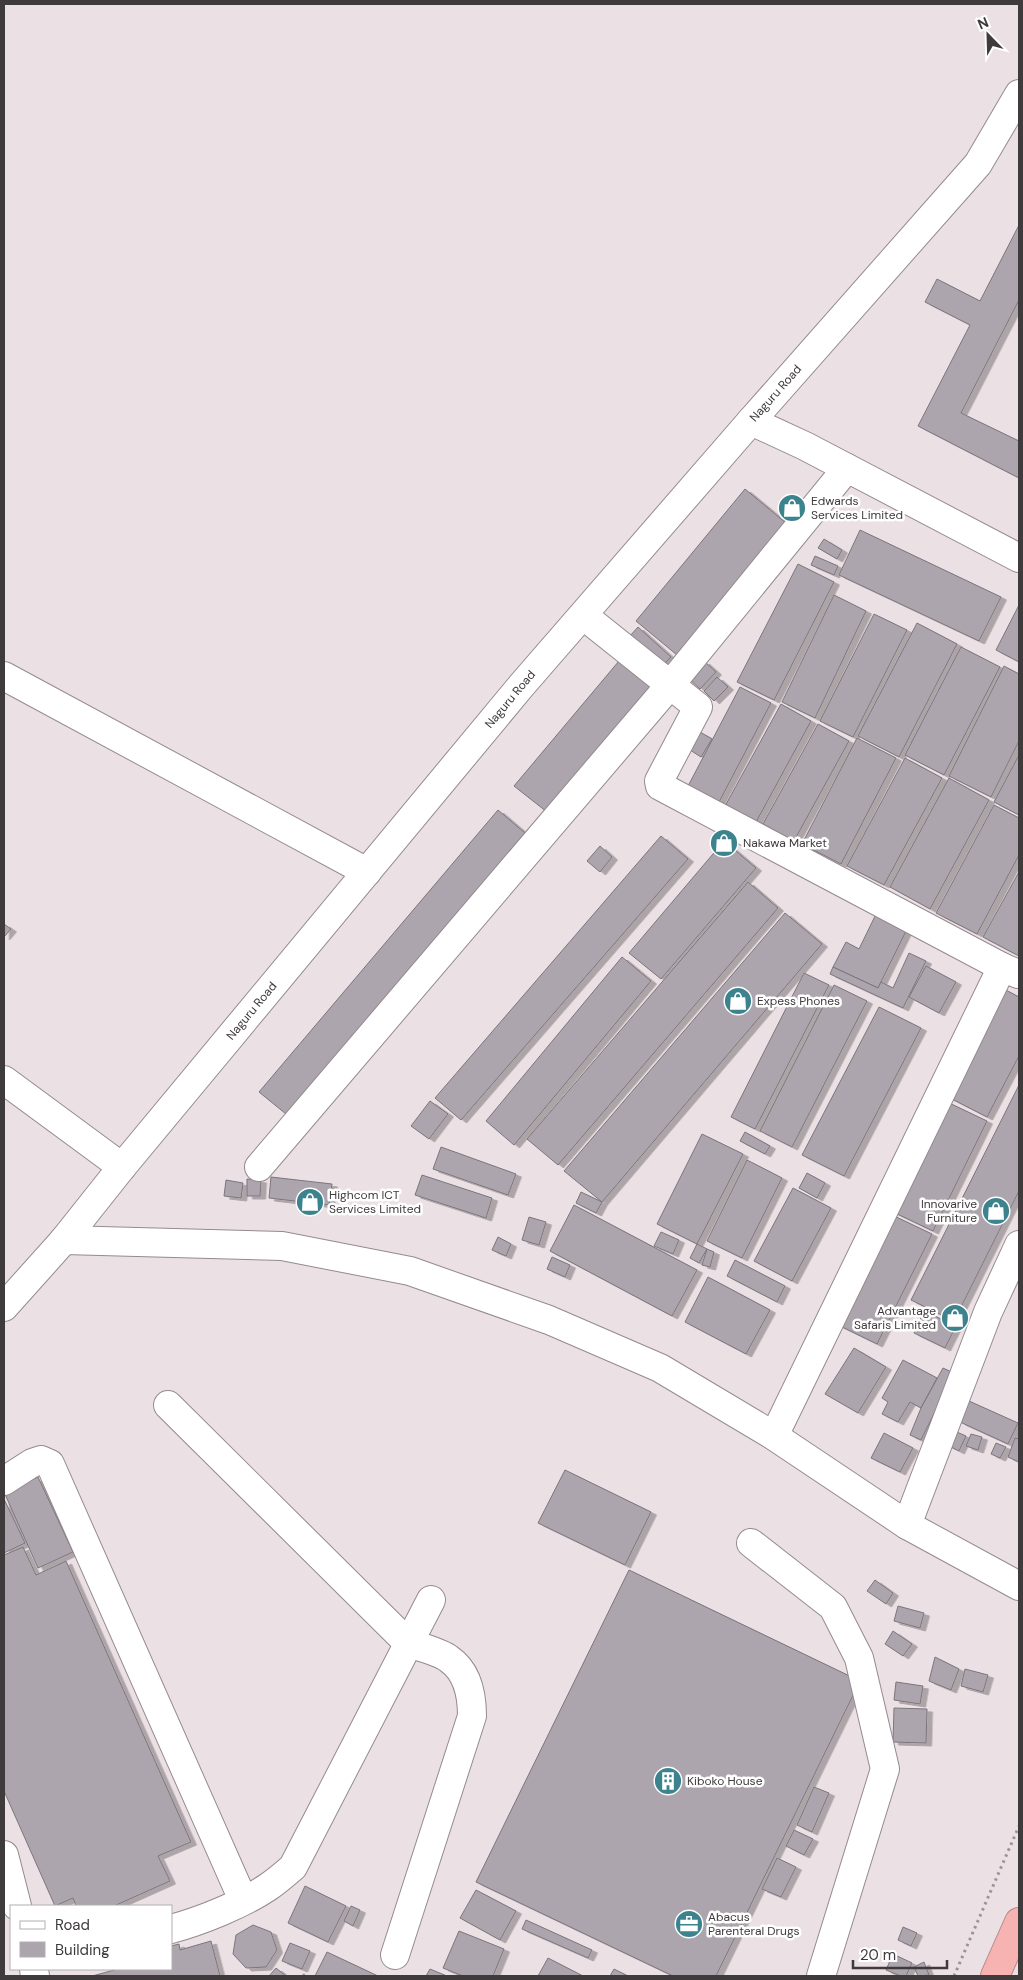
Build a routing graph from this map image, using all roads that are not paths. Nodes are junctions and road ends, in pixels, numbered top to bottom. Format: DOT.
graph roads {
  1 [pos="1019,94"];
  2 [pos="751,421"];
  3 [pos="847,468"];
  4 [pos="1019,558"];
  5 [pos="584,616"];
  6 [pos="4,676"];
  7 [pos="670,685"];
  8 [pos="367,872"];
  9 [pos="1011,971"];
  10 [pos="4,1080"];
  11 [pos="122,1167"];
  12 [pos="259,1167"];
  13 [pos="64,1240"];
  14 [pos="1019,1246"];
  15 [pos="4,1307"];
  16 [pos="168,1405"];
  17 [pos="774,1436"];
  18 [pos="4,1481"];
  19 [pos="907,1525"];
  20 [pos="751,1543"];
  21 [pos="1019,1586"];
  22 [pos="430,1600"];
  23 [pos="408,1643"];
  24 [pos="4,1855"];
  25 [pos="243,1900"];
  26 [pos="17,1905"];
  27 [pos="1019,1922"];
  28 [pos="172,1929"];
  29 [pos="395,1955"];
  30 [pos="820,1976"];
  31 [pos="995,1976"];
  1 -- 2 [label="street, Naguru Road"];
  2 -- 3 [label="street"];
  2 -- 5 [label="street, Naguru Road"];
  3 -- 4 [label="street"];
  3 -- 7 [label="street"];
  5 -- 7 [label="street"];
  5 -- 8 [label="street, Naguru Road"];
  6 -- 8 [label="street"];
  7 -- 9 [label="street"];
  7 -- 12 [label="street"];
  8 -- 11 [label="street, Naguru Road"];
  9 -- 17 [label="street"];
  10 -- 11 [label="street"];
  11 -- 13 [label="street, Naguru Road"];
  13 -- 15 [label="street, Naguru Road"];
  13 -- 17 [label="street"];
  14 -- 19 [label="street"];
  16 -- 23 [label="street"];
  17 -- 19 [label="street"];
  18 -- 25 [label="street"];
  19 -- 21 [label="street"];
  20 -- 30 [label="street"];
  22 -- 23 [label="street"];
  23 -- 25 [label="street"];
  23 -- 29 [label="street"];
  24 -- 26 [label="street"];
  25 -- 28 [label="street"];
  27 -- 31 [label="highway"];
}
